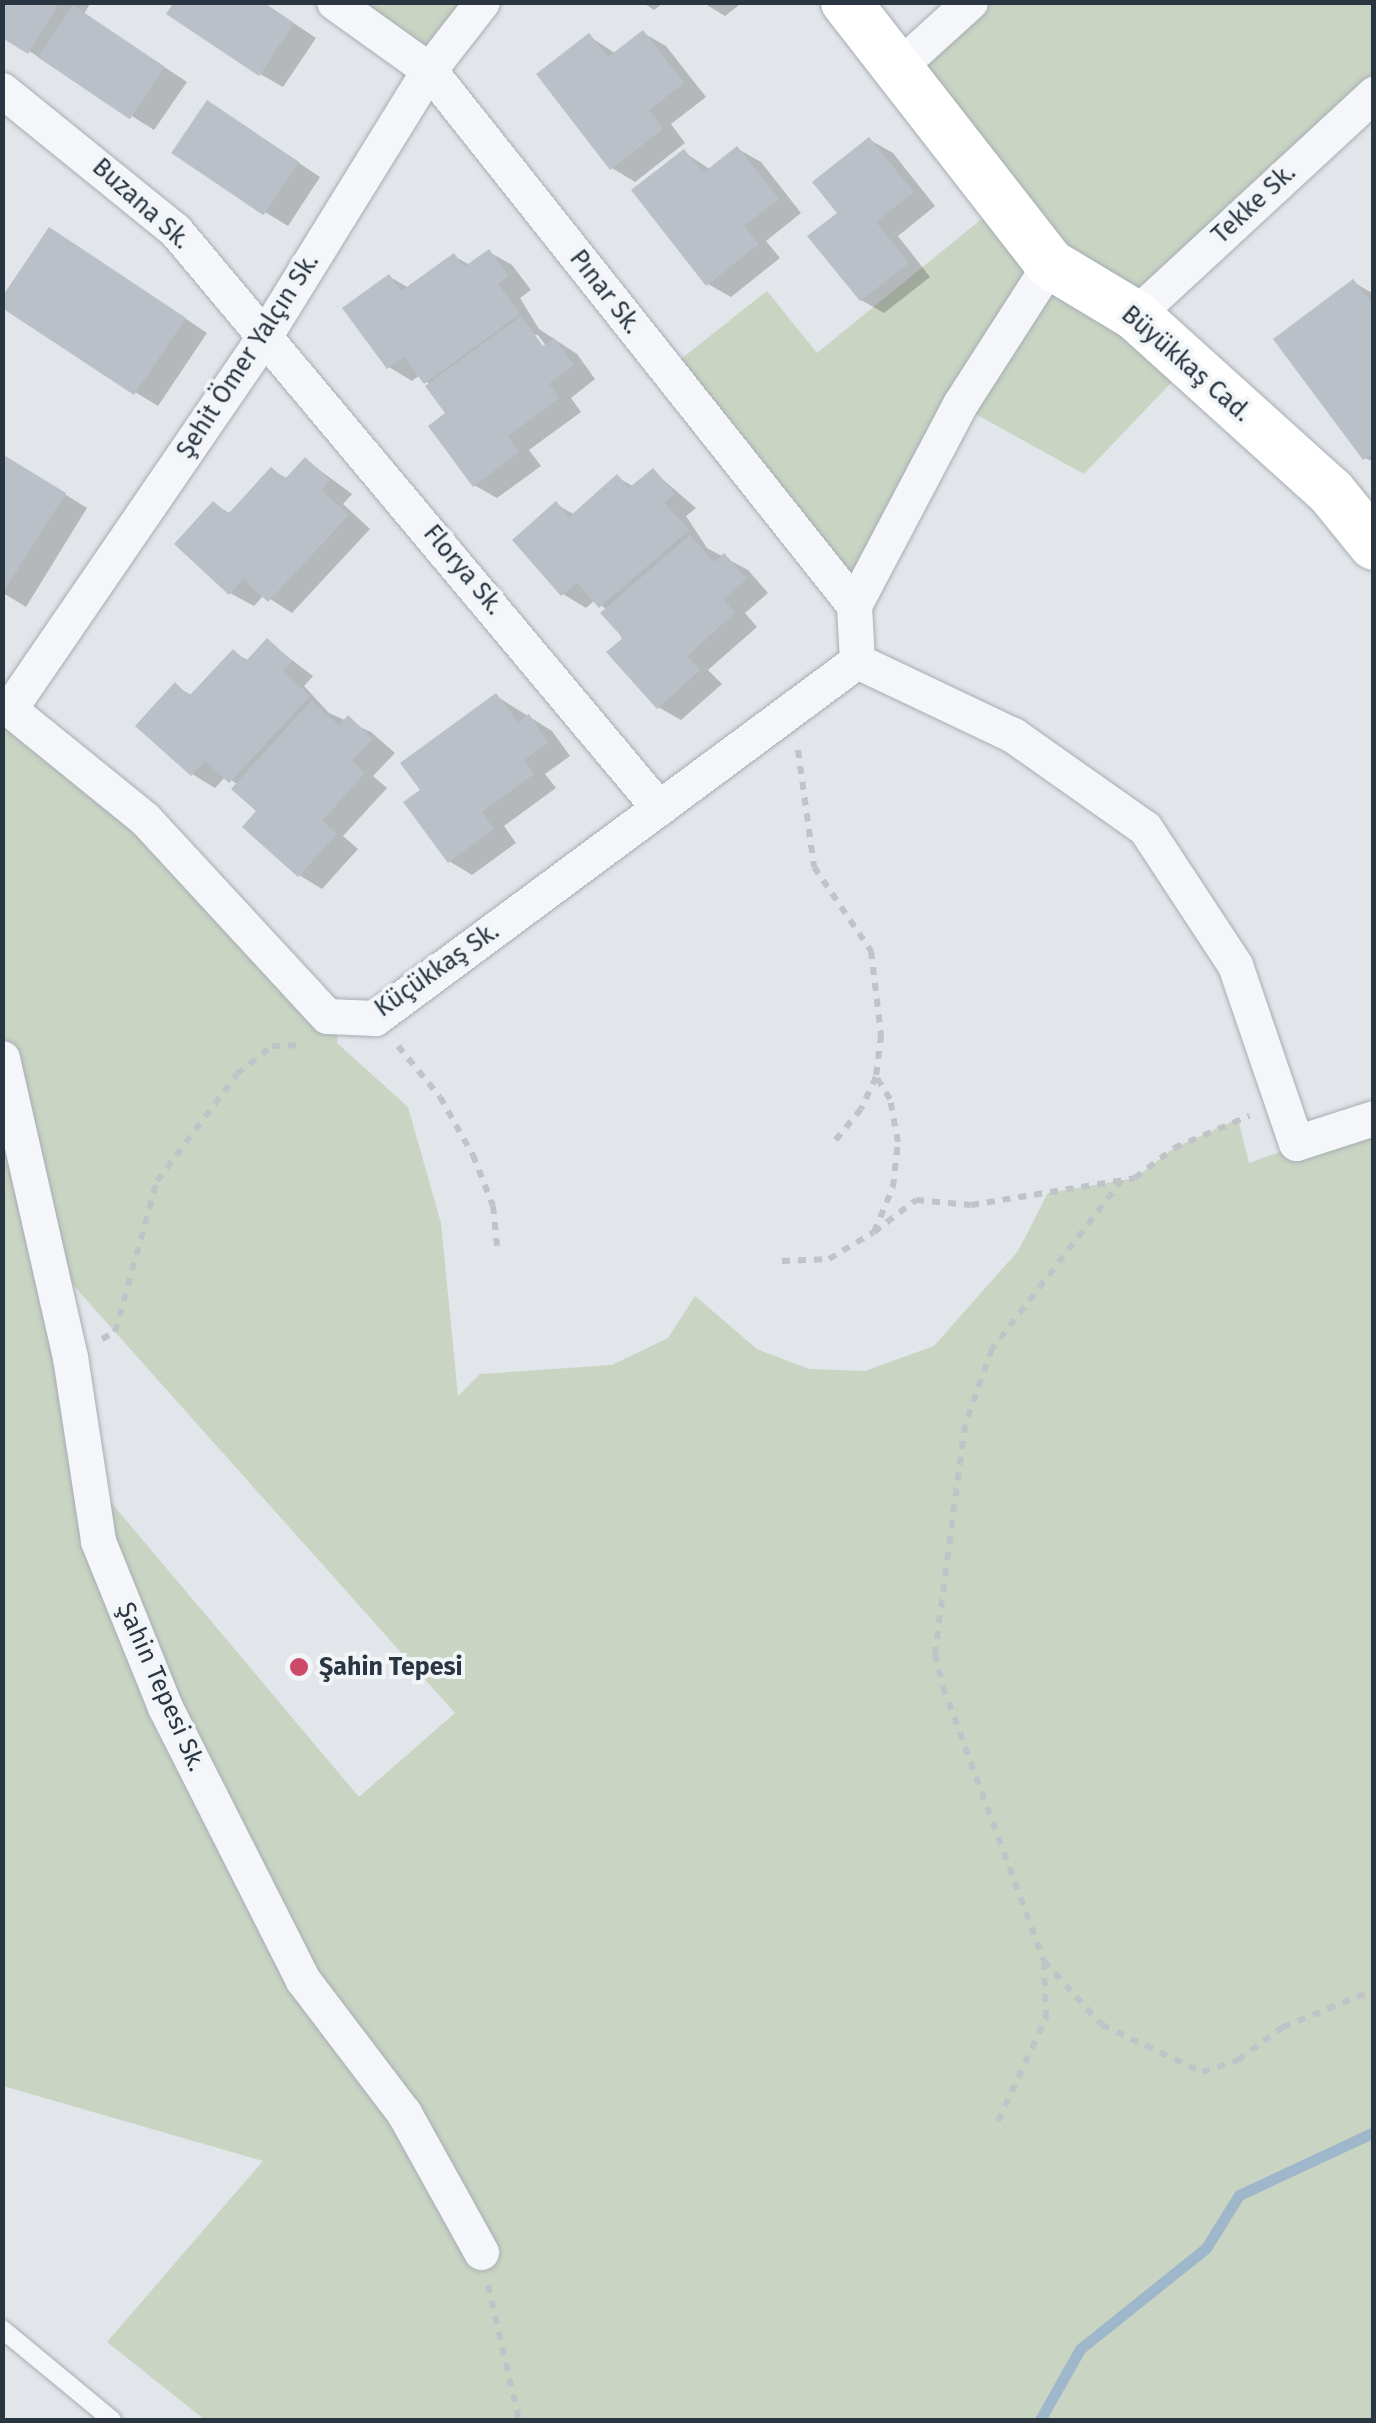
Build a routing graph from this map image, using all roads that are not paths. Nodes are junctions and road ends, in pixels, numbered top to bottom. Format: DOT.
graph roads {
  1 [pos="334,2"];
  2 [pos="482,2"];
  3 [pos="846,2"];
  4 [pos="970,2"];
  5 [pos="896,69"];
  6 [pos="430,70"];
  7 [pos="2,90"];
  8 [pos="1374,94"];
  9 [pos="1050,264"];
  10 [pos="1135,315"];
  11 [pos="267,332"];
  12 [pos="1371,536"];
  13 [pos="854,605"];
  14 [pos="858,660"];
  15 [pos="6,705"];
  16 [pos="660,808"];
  17 [pos="2,1058"];
  18 [pos="1374,1118"];
  19 [pos="481,2252"];
  20 [pos="2,2329"];
  21 [pos="112,2420"];
  1 -- 6 [label="street, Pınar Sk."];
  2 -- 6 [label="street, Şehit Ömer Yalçın Sk."];
  3 -- 5 [label="street, Büyükkaş Cad."];
  4 -- 5 [label="street"];
  5 -- 9 [label="street, Büyükkaş Cad."];
  6 -- 11 [label="street, Şehit Ömer Yalçın Sk."];
  6 -- 13 [label="street, Pınar Sk."];
  7 -- 11 [label="street, Buzana Sk."];
  8 -- 10 [label="street, Tekke Sk."];
  9 -- 10 [label="street, Büyükkaş Cad."];
  9 -- 13 [label="street"];
  10 -- 12 [label="street, Büyükkaş Cad."];
  11 -- 15 [label="street, Şehit Ömer Yalçın Sk."];
  11 -- 16 [label="street, Florya Sk."];
  13 -- 14 [label="street"];
  14 -- 16 [label="street, Küçükkaş Sk."];
  14 -- 18 [label="street"];
  15 -- 16 [label="street, Küçükkaş Sk."];
  17 -- 19 [label="street, Şahin Tepesi Sk."];
  20 -- 21 [label="lane"];
}
